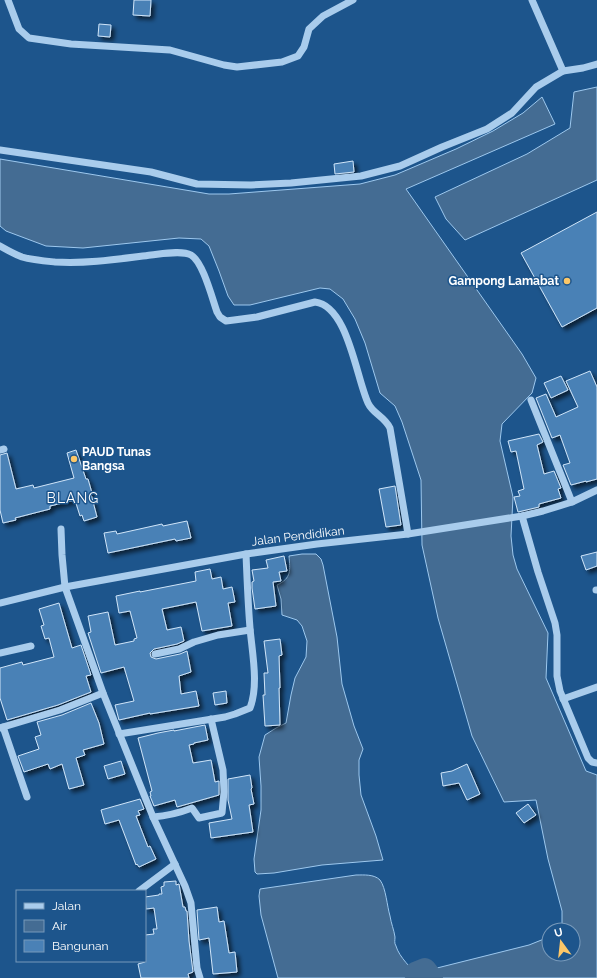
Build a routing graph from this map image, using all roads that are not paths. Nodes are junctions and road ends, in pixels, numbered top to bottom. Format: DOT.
graph roads {
  1 [pos="8,0"];
  2 [pos="353,0"];
  3 [pos="532,0"];
  4 [pos="597,64"];
  5 [pos="563,71"];
  6 [pos="0,150"];
  7 [pos="0,246"];
  8 [pos="531,400"];
  9 [pos="597,490"];
  10 [pos="572,502"];
  11 [pos="521,516"];
  12 [pos="61,529"];
  13 [pos="412,534"];
  14 [pos="246,554"];
  15 [pos="65,588"];
  16 [pos="0,603"];
  17 [pos="250,630"];
  18 [pos="31,646"];
  19 [pos="0,653"];
  20 [pos="155,654"];
  21 [pos="597,687"];
  22 [pos="102,693"];
  23 [pos="563,699"];
  24 [pos="211,719"];
  25 [pos="1,728"];
  26 [pos="119,734"];
  27 [pos="597,763"];
  28 [pos="26,797"];
  29 [pos="153,817"];
  30 [pos="175,864"];
  31 [pos="140,890"];
  32 [pos="200,978"];
  1 -- 2 [label="street"];
  3 -- 5 [label="street"];
  4 -- 5 [label="street"];
  5 -- 6 [label="street"];
  7 -- 13 [label="street"];
  8 -- 10 [label="street"];
  9 -- 10 [label="street, Jalan Pendidikan"];
  10 -- 11 [label="street, Jalan Pendidikan"];
  11 -- 13 [label="street, Jalan Pendidikan"];
  11 -- 23 [label="street"];
  12 -- 15 [label="street"];
  13 -- 14 [label="street, Jalan Pendidikan"];
  14 -- 15 [label="street, Jalan Pendidikan"];
  14 -- 17 [label="street"];
  15 -- 16 [label="street, Jalan Pendidikan"];
  15 -- 22 [label="street"];
  17 -- 20 [label="street"];
  17 -- 24 [label="street"];
  18 -- 19 [label="street"];
  21 -- 23 [label="street"];
  22 -- 25 [label="street"];
  22 -- 26 [label="street"];
  23 -- 27 [label="street"];
  24 -- 26 [label="street"];
  24 -- 29 [label="street"];
  25 -- 28 [label="street"];
  26 -- 29 [label="street"];
  29 -- 30 [label="street"];
  30 -- 31 [label="street"];
  30 -- 32 [label="street"];
}
